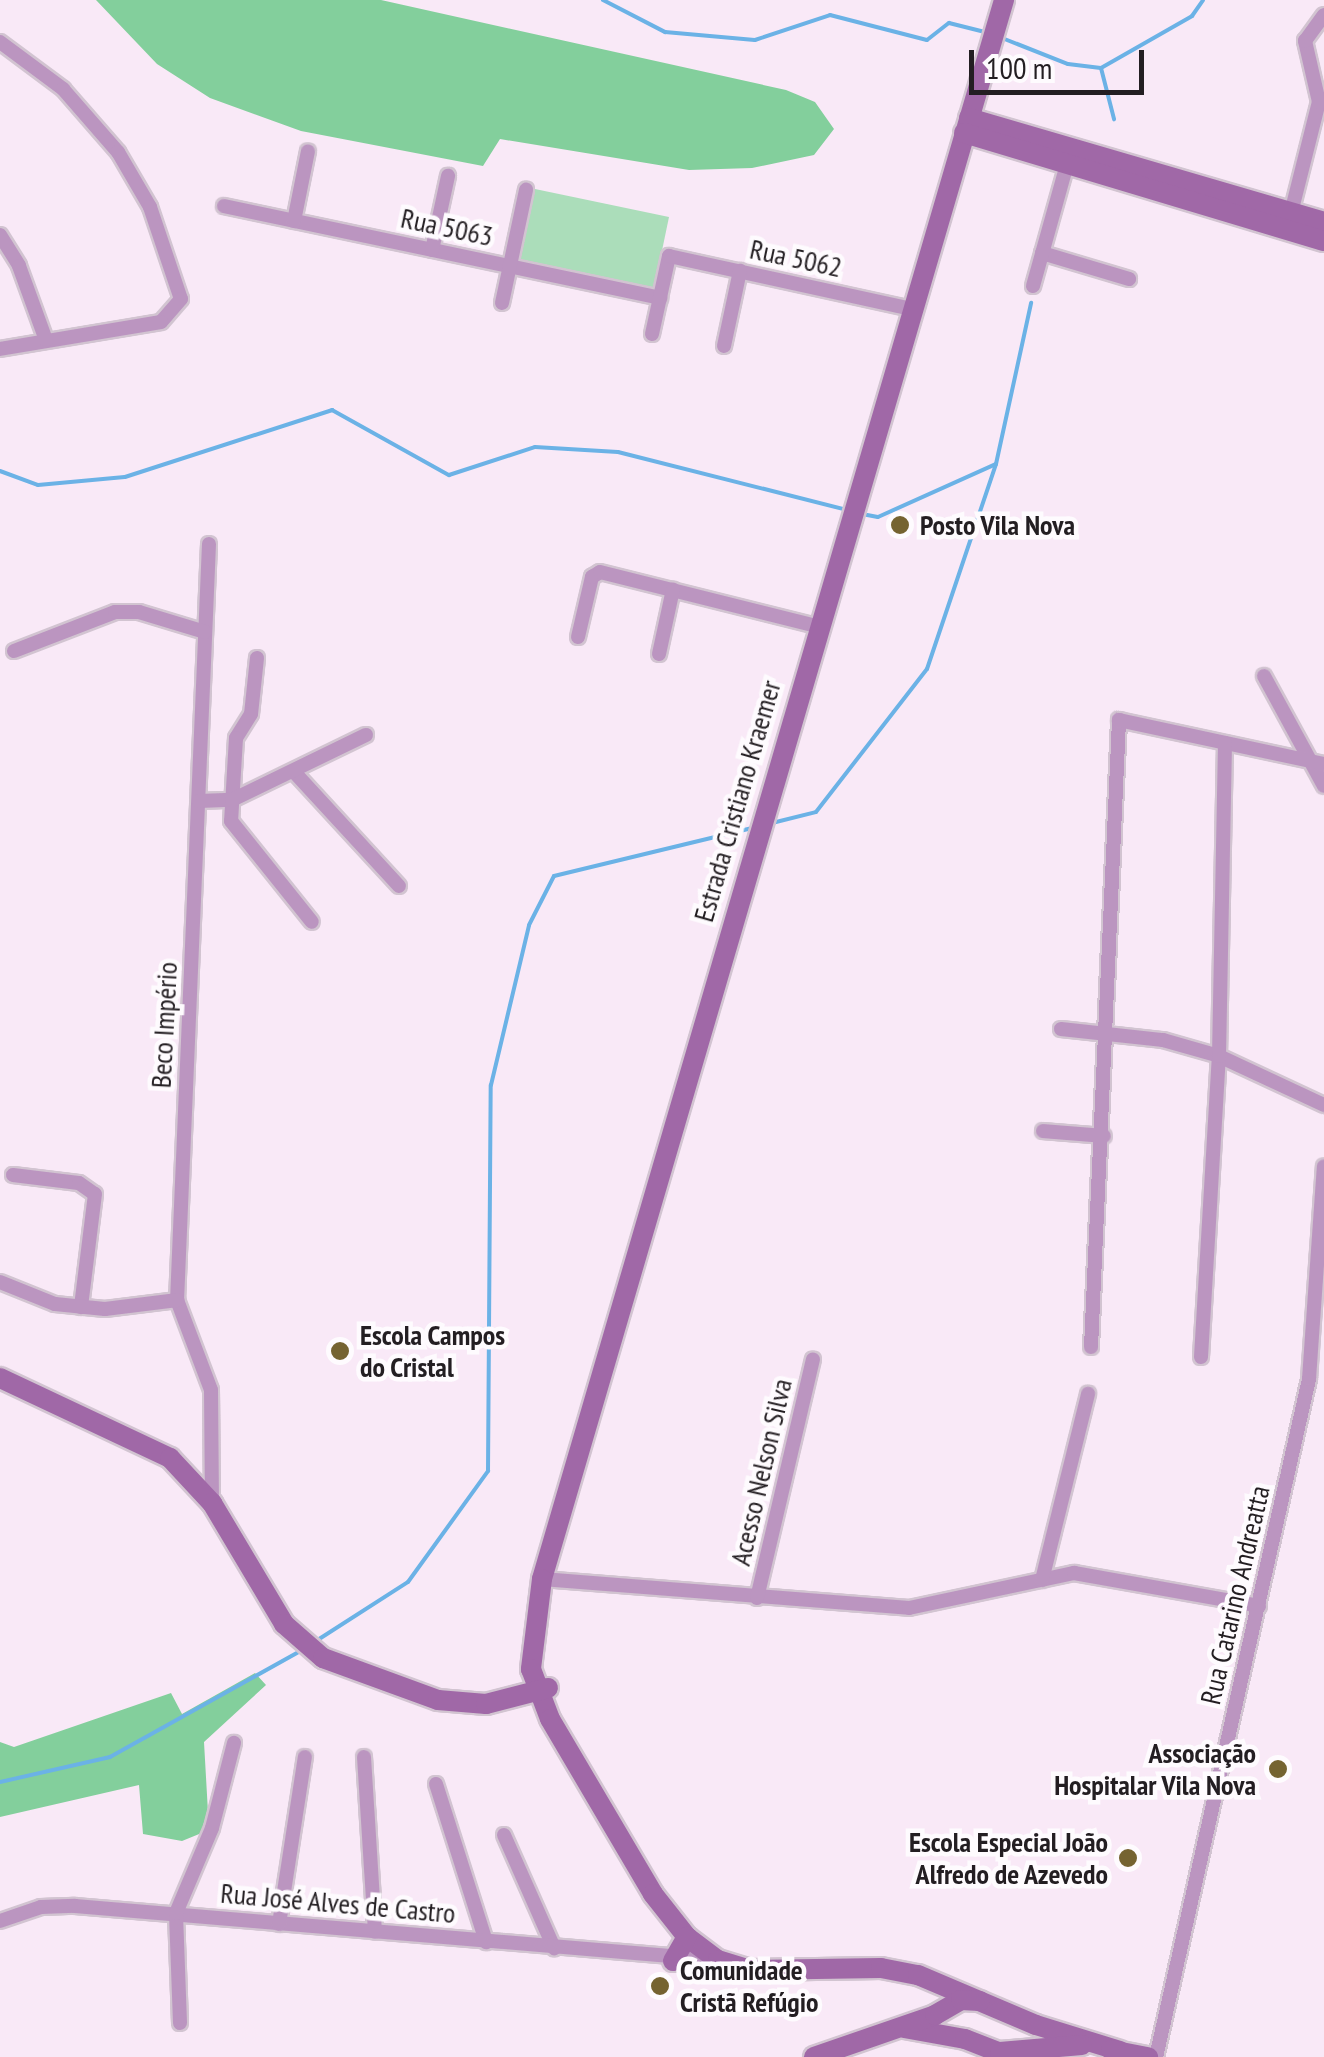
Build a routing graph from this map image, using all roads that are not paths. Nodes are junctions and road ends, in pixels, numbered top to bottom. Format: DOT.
graph roads {
  1 [pos="1004,0"];
  2 [pos="1324,15"];
  3 [pos="0,42"];
  4 [pos="966,125"];
  5 [pos="308,151"];
  6 [pos="1066,164"];
  7 [pos="448,176"];
  8 [pos="526,190"];
  9 [pos="224,206"];
  10 [pos="294,221"];
  11 [pos="1289,221"];
  12 [pos="1324,222"];
  13 [pos="0,235"];
  14 [pos="1324,241"];
  15 [pos="432,250"];
  16 [pos="1042,253"];
  17 [pos="509,266"];
  18 [pos="740,271"];
  19 [pos="1129,279"];
  20 [pos="1034,286"];
  21 [pos="660,298"];
  22 [pos="502,303"];
  23 [pos="912,308"];
  24 [pos="652,334"];
  25 [pos="46,340"];
  26 [pos="724,346"];
  27 [pos="0,348"];
  28 [pos="208,544"];
  29 [pos="672,589"];
  30 [pos="818,626"];
  31 [pos="205,632"];
  32 [pos="578,637"];
  33 [pos="14,652"];
  34 [pos="660,654"];
  35 [pos="256,658"];
  36 [pos="1264,676"];
  37 [pos="366,735"];
  38 [pos="1226,743"];
  39 [pos="1319,763"];
  40 [pos="296,774"];
  41 [pos="1324,786"];
  42 [pos="232,800"];
  43 [pos="199,801"];
  44 [pos="399,886"];
  45 [pos="312,922"];
  46 [pos="1061,1029"];
  47 [pos="1108,1034"];
  48 [pos="1218,1056"];
  49 [pos="1324,1105"];
  50 [pos="1043,1131"];
  51 [pos="1104,1136"];
  52 [pos="1324,1167"];
  53 [pos="13,1175"];
  54 [pos="0,1282"];
  55 [pos="177,1300"];
  56 [pos="81,1306"];
  57 [pos="1091,1347"];
  58 [pos="1201,1357"];
  59 [pos="813,1359"];
  60 [pos="0,1378"];
  61 [pos="1088,1394"];
  62 [pos="212,1503"];
  63 [pos="542,1579"];
  64 [pos="1042,1580"];
  65 [pos="757,1598"];
  66 [pos="1259,1606"];
  67 [pos="536,1620"];
  68 [pos="530,1647"];
  69 [pos="543,1690"];
  70 [pos="496,1703"];
  71 [pos="550,1719"];
  72 [pos="234,1743"];
  73 [pos="305,1756"];
  74 [pos="364,1757"];
  75 [pos="436,1784"];
  76 [pos="602,1802"];
  77 [pos="504,1835"];
  78 [pos="176,1913"];
  79 [pos="0,1921"];
  80 [pos="279,1924"];
  81 [pos="375,1932"];
  82 [pos="486,1942"];
  83 [pos="554,1948"];
  84 [pos="703,1949"];
  85 [pos="673,1961"];
  86 [pos="936,1980"];
  87 [pos="980,2002"];
  88 [pos="946,2010"];
  89 [pos="180,2022"];
  90 [pos="1036,2025"];
  91 [pos="892,2028"];
  92 [pos="965,2039"];
  93 [pos="1120,2051"];
  94 [pos="1058,2052"];
  95 [pos="1006,2054"];
  96 [pos="814,2057"];
  97 [pos="1148,2057"];
  98 [pos="1156,2057"];
  1 -- 4 [label="main road, Estrada Cristiano Kraemer"];
  2 -- 11 [label="street"];
  3 -- 25 [label="street"];
  4 -- 6 [label="main road"];
  4 -- 11 [label="main road"];
  4 -- 23 [label="main road, Estrada Cristiano Kraemer"];
  5 -- 10 [label="street"];
  6 -- 11 [label="main road"];
  6 -- 16 [label="street"];
  7 -- 15 [label="street"];
  8 -- 17 [label="street"];
  9 -- 10 [label="street, Rua 5063"];
  10 -- 15 [label="street, Rua 5063"];
  11 -- 12 [label="main road"];
  11 -- 14 [label="main road"];
  13 -- 25 [label="street"];
  15 -- 17 [label="street, Rua 5063"];
  16 -- 19 [label="street"];
  16 -- 20 [label="street"];
  17 -- 21 [label="street, Rua 5063"];
  17 -- 22 [label="street"];
  18 -- 21 [label="street, Rua 5062"];
  18 -- 23 [label="street, Rua 5062"];
  18 -- 26 [label="street"];
  21 -- 24 [label="street"];
  23 -- 30 [label="main road, Estrada Cristiano Kraemer"];
  25 -- 27 [label="street"];
  28 -- 31 [label="street, Beco Império"];
  29 -- 30 [label="street"];
  29 -- 32 [label="street"];
  29 -- 34 [label="street"];
  30 -- 63 [label="main road, Estrada Cristiano Kraemer"];
  31 -- 33 [label="street"];
  31 -- 43 [label="street, Beco Império"];
  35 -- 42 [label="street"];
  36 -- 39 [label="street"];
  37 -- 40 [label="street"];
  38 -- 39 [label="street"];
  38 -- 47 [label="street"];
  38 -- 48 [label="street"];
  39 -- 41 [label="street"];
  40 -- 42 [label="street"];
  40 -- 44 [label="street"];
  42 -- 43 [label="street"];
  42 -- 45 [label="street"];
  43 -- 55 [label="street, Beco Império"];
  46 -- 47 [label="street"];
  47 -- 48 [label="street"];
  47 -- 51 [label="street"];
  48 -- 49 [label="street"];
  48 -- 58 [label="street"];
  50 -- 51 [label="street"];
  51 -- 57 [label="street"];
  52 -- 66 [label="street, Rua Catarino Andreatta"];
  53 -- 56 [label="street"];
  54 -- 56 [label="street"];
  55 -- 56 [label="street"];
  55 -- 62 [label="street, Beco Império"];
  59 -- 65 [label="street, Acesso Nelson Silva"];
  60 -- 62 [label="main road"];
  61 -- 64 [label="street"];
  62 -- 70 [label="main road"];
  63 -- 65 [label="street"];
  63 -- 67 [label="main road, Estrada Cristiano Kraemer"];
  64 -- 65 [label="street"];
  64 -- 66 [label="street"];
  66 -- 98 [label="street, Rua Catarino Andreatta"];
  67 -- 68 [label="main road, Estrada Cristiano Kraemer"];
  67 -- 69 [label="main road, Estrada Cristiano Kraemer"];
  68 -- 69 [label="main road, Estrada Cristiano Kraemer"];
  68 -- 70 [label="main road"];
  69 -- 70 [label="main road"];
  69 -- 71 [label="main road, Estrada Cristiano Kraemer"];
  69 -- 76 [label="main road, Estrada Cristiano Kraemer"];
  70 -- 71 [label="main road"];
  71 -- 76 [label="main road, Estrada Cristiano Kraemer"];
  72 -- 78 [label="street"];
  73 -- 80 [label="street"];
  74 -- 81 [label="street"];
  75 -- 82 [label="street"];
  76 -- 84 [label="main road, Estrada Cristiano Kraemer"];
  77 -- 83 [label="street"];
  78 -- 79 [label="street, Rua José Alves de Castro"];
  78 -- 80 [label="street, Rua José Alves de Castro"];
  78 -- 89 [label="street"];
  80 -- 81 [label="street, Rua José Alves de Castro"];
  81 -- 82 [label="street, Rua José Alves de Castro"];
  82 -- 83 [label="street, Rua José Alves de Castro"];
  83 -- 85 [label="street, Rua José Alves de Castro"];
  84 -- 85 [label="main road"];
  84 -- 85 [label="street, Rua José Alves de Castro"];
  84 -- 86 [label="main road"];
  86 -- 87 [label="main road"];
  86 -- 88 [label="main road"];
  87 -- 88 [label="main road"];
  87 -- 90 [label="main road"];
  88 -- 91 [label="main road"];
  88 -- 92 [label="main road"];
  90 -- 93 [label="main road"];
  90 -- 94 [label="main road"];
  91 -- 92 [label="main road"];
  91 -- 96 [label="main road"];
  92 -- 95 [label="main road"];
  93 -- 94 [label="main road"];
  93 -- 97 [label="main road"];
  94 -- 95 [label="main road"];
}
